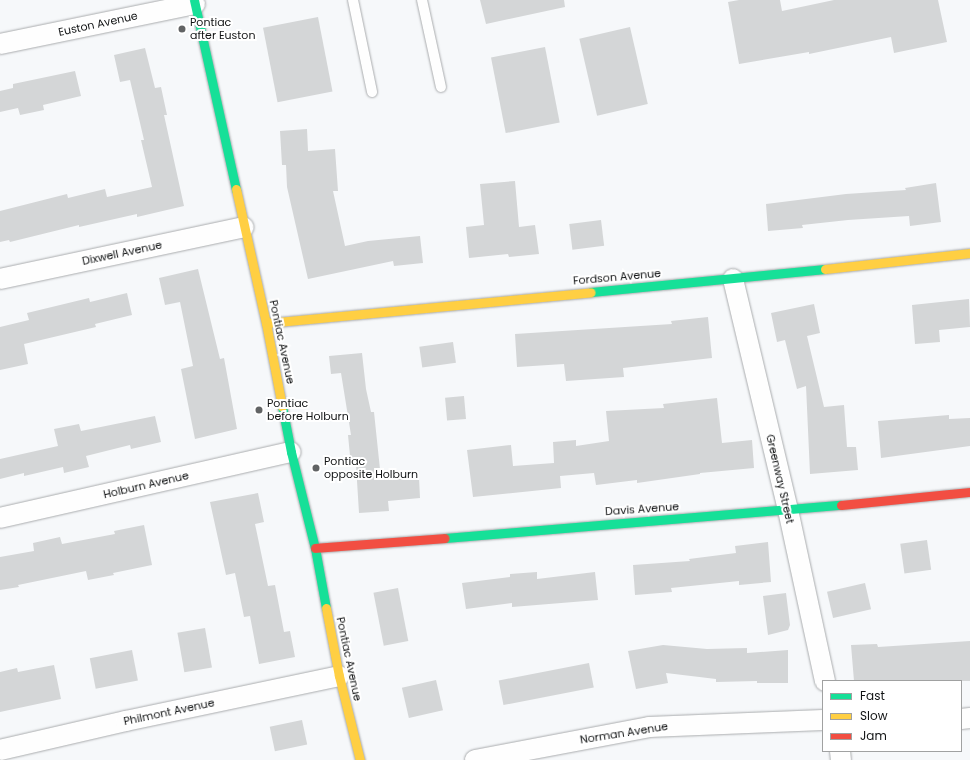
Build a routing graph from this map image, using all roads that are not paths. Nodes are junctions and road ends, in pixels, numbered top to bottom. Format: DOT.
graph roads {
  1 [pos="353,0"];
  2 [pos="422,0"];
  3 [pos="195,2"];
  4 [pos="0,44"];
  5 [pos="442,87"];
  6 [pos="372,92"];
  7 [pos="244,226"];
  8 [pos="970,253"];
  9 [pos="0,279"];
  10 [pos="733,279"];
  11 [pos="266,323"];
  12 [pos="291,452"];
  13 [pos="970,492"];
  14 [pos="788,510"];
  15 [pos="0,518"];
  16 [pos="315,548"];
  17 [pos="339,676"];
  18 [pos="825,680"];
  19 [pos="822,720"];
  20 [pos="0,750"];
  21 [pos="360,760"];
  22 [pos="475,760"];
  1 -- 6 [label="lane"];
  2 -- 5 [label="lane"];
  3 -- 4 [label="street, Euston Avenue"];
  3 -- 7 [label="street, Pontiac Avenue"];
  7 -- 9 [label="street, Dixwell Avenue"];
  7 -- 11 [label="street, Pontiac Avenue"];
  8 -- 10 [label="street, Fordson Avenue"];
  10 -- 11 [label="street, Fordson Avenue"];
  10 -- 14 [label="street, Greenway Street"];
  11 -- 12 [label="street, Pontiac Avenue"];
  12 -- 15 [label="street, Holburn Avenue"];
  12 -- 16 [label="street, Pontiac Avenue"];
  13 -- 14 [label="street, Davis Avenue"];
  14 -- 16 [label="street, Davis Avenue"];
  14 -- 18 [label="street, Greenway Street"];
  16 -- 17 [label="street, Pontiac Avenue"];
  17 -- 20 [label="street, Philmont Avenue"];
  17 -- 21 [label="street, Pontiac Avenue"];
  19 -- 22 [label="street, Norman Avenue"];
}
